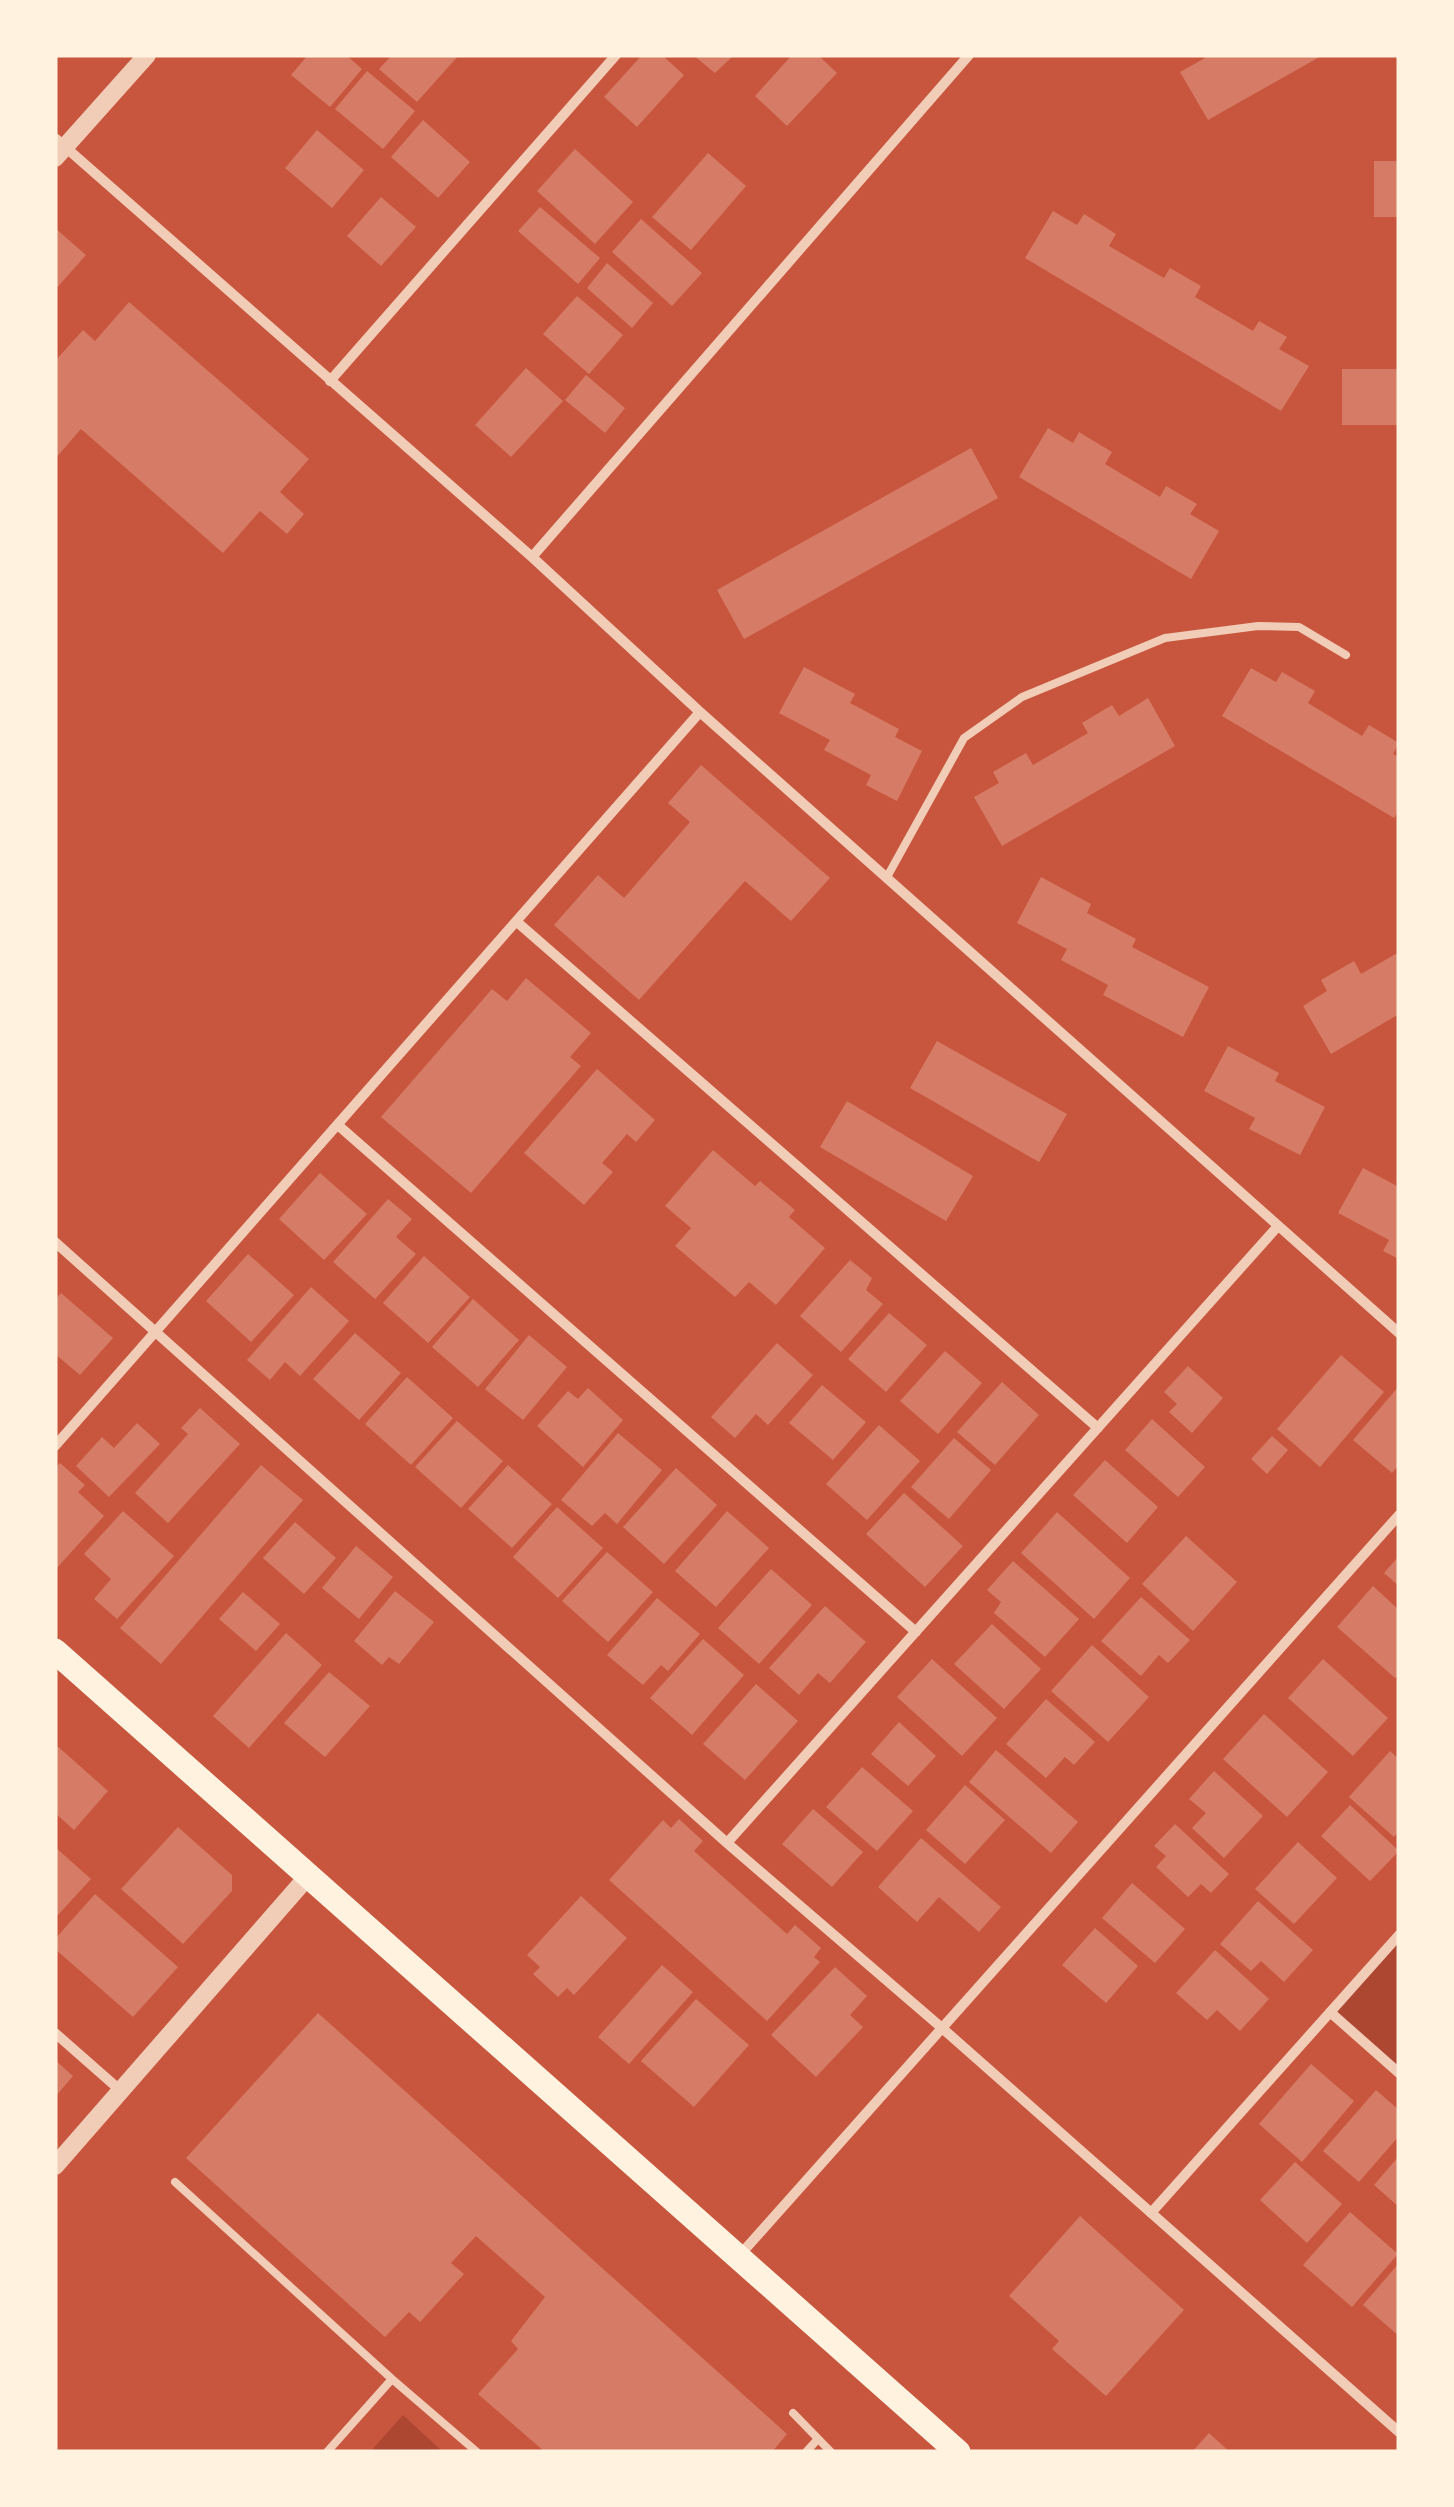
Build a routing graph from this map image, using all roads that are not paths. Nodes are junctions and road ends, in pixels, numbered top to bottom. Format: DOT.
graph roads {
  1 [pos="147,55"];
  2 [pos="616,55"];
  3 [pos="970,55"];
  4 [pos="58,148"];
  5 [pos="330,381"];
  6 [pos="532,557"];
  7 [pos="1346,654"];
  8 [pos="700,712"];
  9 [pos="887,878"];
  10 [pos="517,922"];
  11 [pos="339,1126"];
  12 [pos="1278,1226"];
  13 [pos="55,1242"];
  14 [pos="1399,1333"];
  15 [pos="157,1334"];
  16 [pos="1098,1428"];
  17 [pos="55,1446"];
  18 [pos="1399,1515"];
  19 [pos="916,1632"];
  20 [pos="55,1650"];
  21 [pos="727,1843"];
  22 [pos="309,1875"];
  23 [pos="1399,1935"];
  24 [pos="1330,2012"];
  25 [pos="942,2028"];
  26 [pos="55,2032"];
  27 [pos="1399,2074"];
  28 [pos="121,2091"];
  29 [pos="55,2166"];
  30 [pos="175,2182"];
  31 [pos="1151,2213"];
  32 [pos="739,2256"];
  33 [pos="392,2380"];
  34 [pos="793,2413"];
  35 [pos="1399,2432"];
  36 [pos="817,2440"];
  37 [pos="327,2452"];
  38 [pos="477,2452"];
  39 [pos="806,2452"];
  40 [pos="831,2452"];
  41 [pos="958,2452"];
  1 -- 4 [label="street"];
  2 -- 5 [label="street"];
  3 -- 6 [label="street"];
  4 -- 5 [label="street"];
  5 -- 6 [label="street"];
  6 -- 8 [label="street"];
  7 -- 9 [label="lane"];
  8 -- 9 [label="street"];
  8 -- 10 [label="street"];
  9 -- 12 [label="street"];
  10 -- 11 [label="street"];
  10 -- 16 [label="street"];
  11 -- 15 [label="street"];
  11 -- 19 [label="street"];
  12 -- 14 [label="street"];
  12 -- 16 [label="street"];
  13 -- 15 [label="street"];
  15 -- 17 [label="street"];
  15 -- 21 [label="street"];
  16 -- 19 [label="street"];
  18 -- 25 [label="street"];
  19 -- 21 [label="street"];
  20 -- 22 [label="main road"];
  21 -- 25 [label="street"];
  22 -- 28 [label="street"];
  22 -- 32 [label="main road"];
  23 -- 24 [label="street"];
  24 -- 27 [label="street"];
  24 -- 31 [label="street"];
  25 -- 31 [label="street"];
  25 -- 32 [label="street"];
  26 -- 28 [label="street"];
  28 -- 29 [label="street"];
  30 -- 33 [label="lane"];
  31 -- 35 [label="street"];
  32 -- 41 [label="main road"];
  33 -- 37 [label="lane"];
  33 -- 38 [label="lane"];
  34 -- 36 [label="lane"];
  36 -- 39 [label="lane"];
  36 -- 40 [label="lane"];
}
